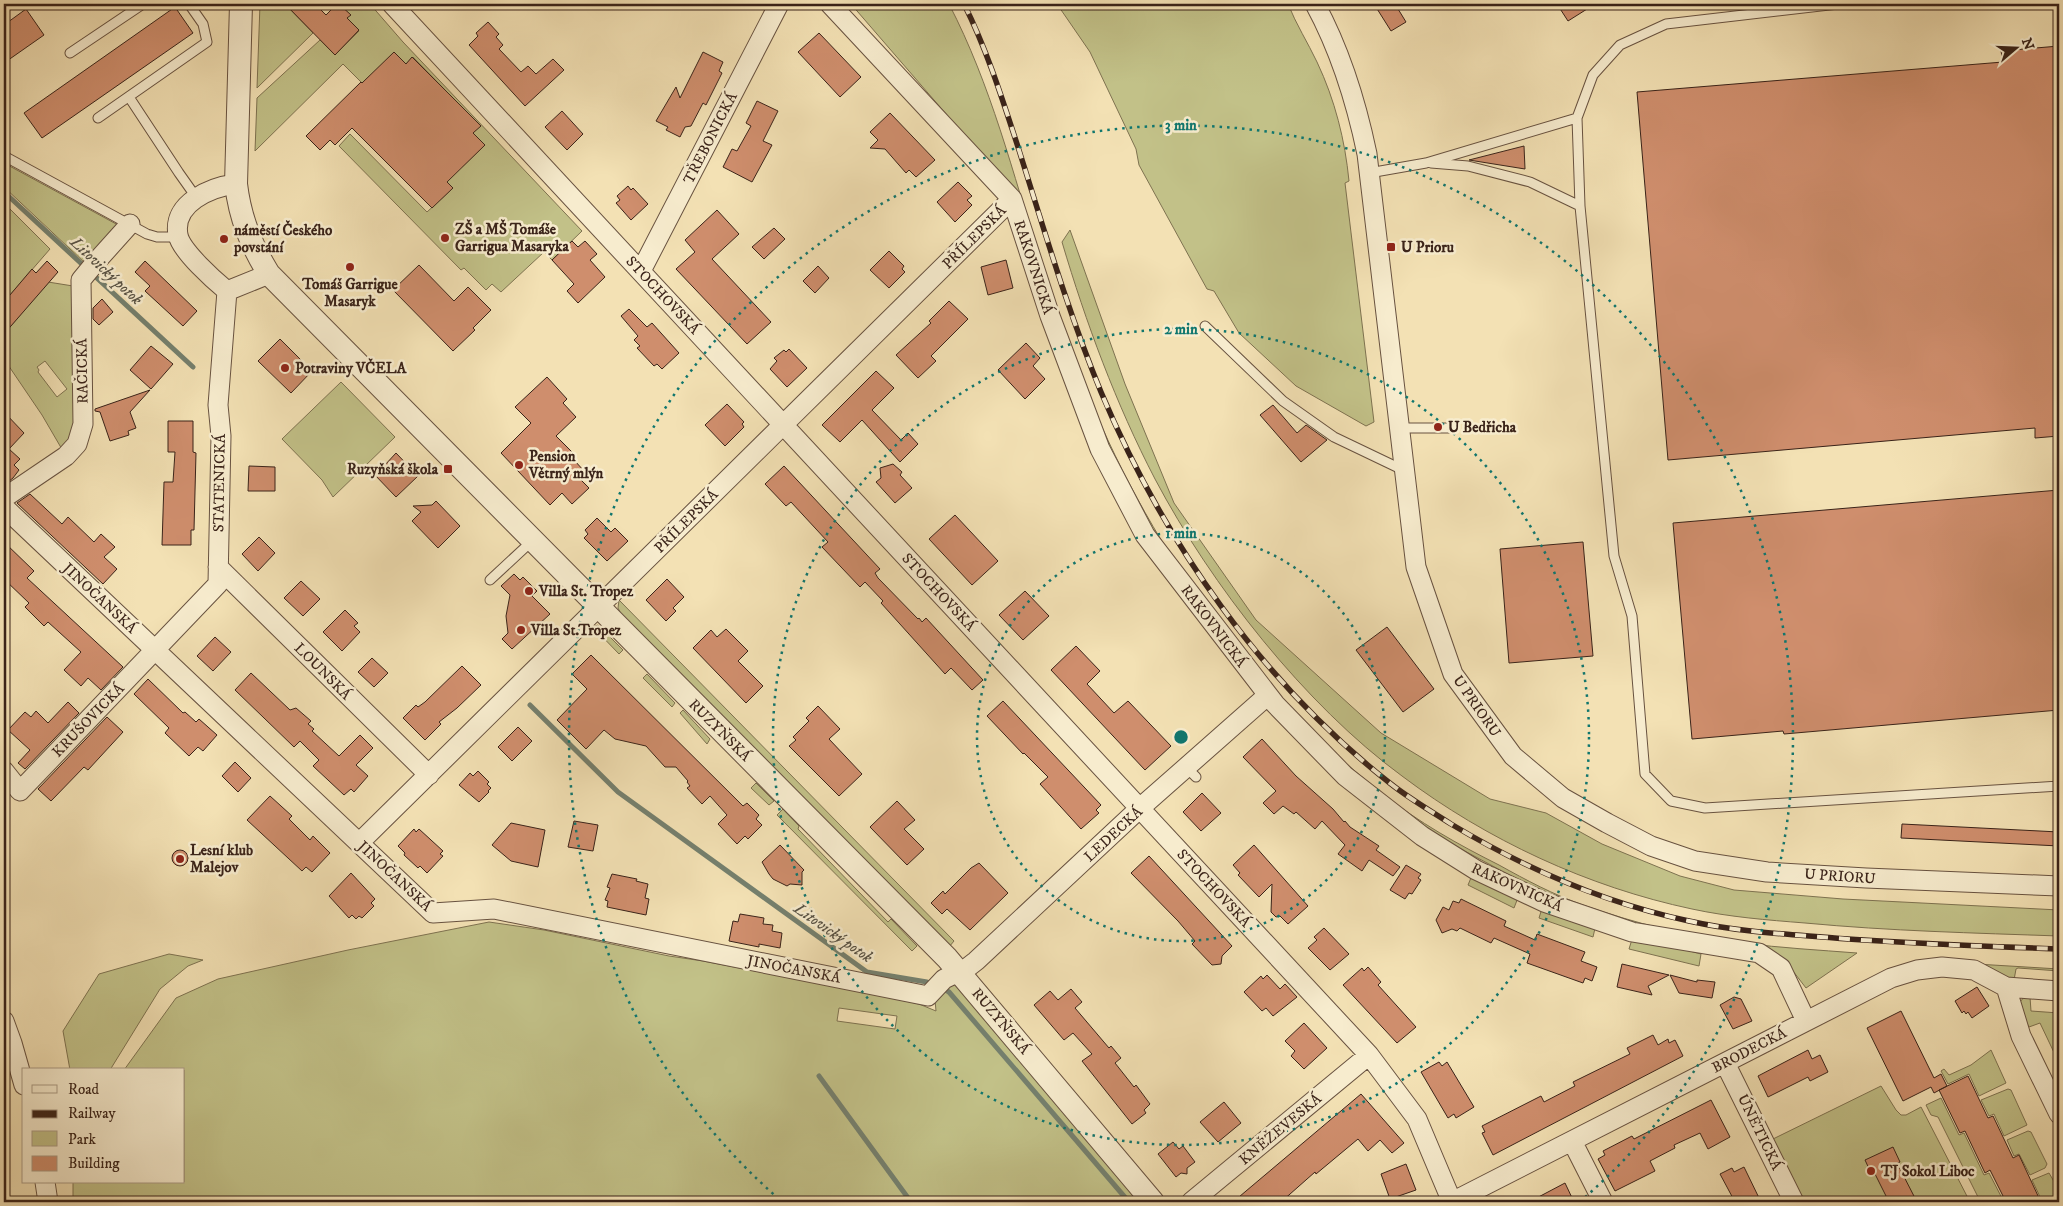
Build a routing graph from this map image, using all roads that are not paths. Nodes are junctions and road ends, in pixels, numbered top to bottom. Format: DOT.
graph roads {
  1 [pos="143,4"];
  2 [pos="189,4"];
  3 [pos="240,4"];
  4 [pos="392,4"];
  5 [pos="779,4"];
  6 [pos="830,4"];
  7 [pos="1315,4"];
  8 [pos="1838,4"];
  9 [pos="70,53"];
  10 [pos="129,97"];
  11 [pos="98,118"];
  12 [pos="1577,118"];
  13 [pos="4,156"];
  14 [pos="1426,163"];
  15 [pos="1369,173"];
  16 [pos="236,184"];
  17 [pos="196,196"];
  18 [pos="1012,199"];
  19 [pos="1580,206"];
  20 [pos="130,224"];
  21 [pos="178,237"];
  22 [pos="641,271"];
  23 [pos="268,274"];
  24 [pos="227,291"];
  25 [pos="1205,326"];
  26 [pos="783,425"];
  27 [pos="1398,428"];
  28 [pos="1451,428"];
  29 [pos="1403,470"];
  30 [pos="4,498"];
  31 [pos="4,507"];
  32 [pos="532,540"];
  33 [pos="218,567"];
  34 [pos="490,580"];
  35 [pos="598,607"];
  36 [pos="155,650"];
  37 [pos="1267,696"];
  38 [pos="4,771"];
  39 [pos="429,775"];
  40 [pos="2059,786"];
  41 [pos="1140,808"];
  42 [pos="360,843"];
  43 [pos="2059,886"];
  44 [pos="945,981"];
  45 [pos="2006,987"];
  46 [pos="2059,991"];
  47 [pos="4,1021"];
  48 [pos="1806,1021"];
  49 [pos="1369,1055"];
  50 [pos="1725,1063"];
  51 [pos="22,1078"];
  52 [pos="2059,1114"];
  53 [pos="1572,1141"];
  54 [pos="45,1184"];
  55 [pos="48,1202"];
  56 [pos="1153,1202"];
  57 [pos="1191,1202"];
  58 [pos="1452,1202"];
  59 [pos="1603,1202"];
  60 [pos="1794,1202"];
  1 -- 9 [label="lane"];
  2 -- 10 [label="lane"];
  3 -- 16 [label="street"];
  4 -- 22 [label="street, STOCHOVSKÁ"];
  5 -- 22 [label="street, TŘEBONICKÁ"];
  6 -- 18 [label="street, RAKOVNICKÁ"];
  7 -- 15 [label="street, U PRIORU"];
  8 -- 12 [label="lane"];
  10 -- 11 [label="lane"];
  10 -- 17 [label="lane"];
  12 -- 14 [label="lane"];
  12 -- 19 [label="lane"];
  13 -- 20 [label="lane"];
  14 -- 15 [label="lane"];
  14 -- 19 [label="lane"];
  15 -- 27 [label="street, U PRIORU"];
  16 -- 17 [label="street"];
  16 -- 23 [label="street"];
  17 -- 21 [label="street"];
  18 -- 26 [label="street, PŘÍLEPSKÁ"];
  18 -- 37 [label="street, RAKOVNICKÁ"];
  19 -- 40 [label="lane"];
  20 -- 21 [label="lane"];
  20 -- 30 [label="street, RAČICKÁ"];
  21 -- 24 [label="street"];
  22 -- 26 [label="street, STOCHOVSKÁ"];
  23 -- 24 [label="street"];
  23 -- 32 [label="street, RUZYŇSKÁ"];
  24 -- 33 [label="street, STATENICKÁ"];
  25 -- 29 [label="lane"];
  26 -- 35 [label="street, PŘÍLEPSKÁ"];
  26 -- 41 [label="street, STOCHOVSKÁ"];
  27 -- 28 [label="lane"];
  27 -- 29 [label="street, U PRIORU"];
  29 -- 43 [label="street, U PRIORU"];
  31 -- 36 [label="street, JINOČANSKÁ"];
  32 -- 34 [label="lane"];
  32 -- 35 [label="street, RUZYŇSKÁ"];
  33 -- 36 [label="street, STATENICKÁ"];
  33 -- 39 [label="street, LOUNSKÁ"];
  35 -- 39 [label="street, PŘÍLEPSKÁ"];
  35 -- 44 [label="street, RUZYŇSKÁ"];
  36 -- 38 [label="street, KRUŠOVICKÁ"];
  36 -- 42 [label="street, JINOČANSKÁ"];
  37 -- 41 [label="street, LEDECKÁ"];
  37 -- 48 [label="street, RAKOVNICKÁ"];
  39 -- 42 [label="street, PŘÍLEPSKÁ"];
  41 -- 44 [label="street, LEDECKÁ"];
  41 -- 49 [label="street, STOCHOVSKÁ"];
  42 -- 44 [label="street, JINOČANSKÁ"];
  44 -- 56 [label="street, RUZYŇSKÁ"];
  45 -- 46 [label="street, BRODECKÁ"];
  45 -- 48 [label="street, BRODECKÁ"];
  45 -- 52 [label="street"];
  47 -- 51 [label="street"];
  48 -- 50 [label="street, BRODECKÁ"];
  49 -- 57 [label="street, KNĚŽEVESKÁ"];
  49 -- 58 [label="street, STOCHOVSKÁ"];
  50 -- 53 [label="street, BRODECKÁ"];
  50 -- 60 [label="street, ÚNĚTICKÁ"];
  53 -- 58 [label="street, BRODECKÁ"];
  53 -- 59 [label="street"];
  54 -- 55 [label="street"];
}
